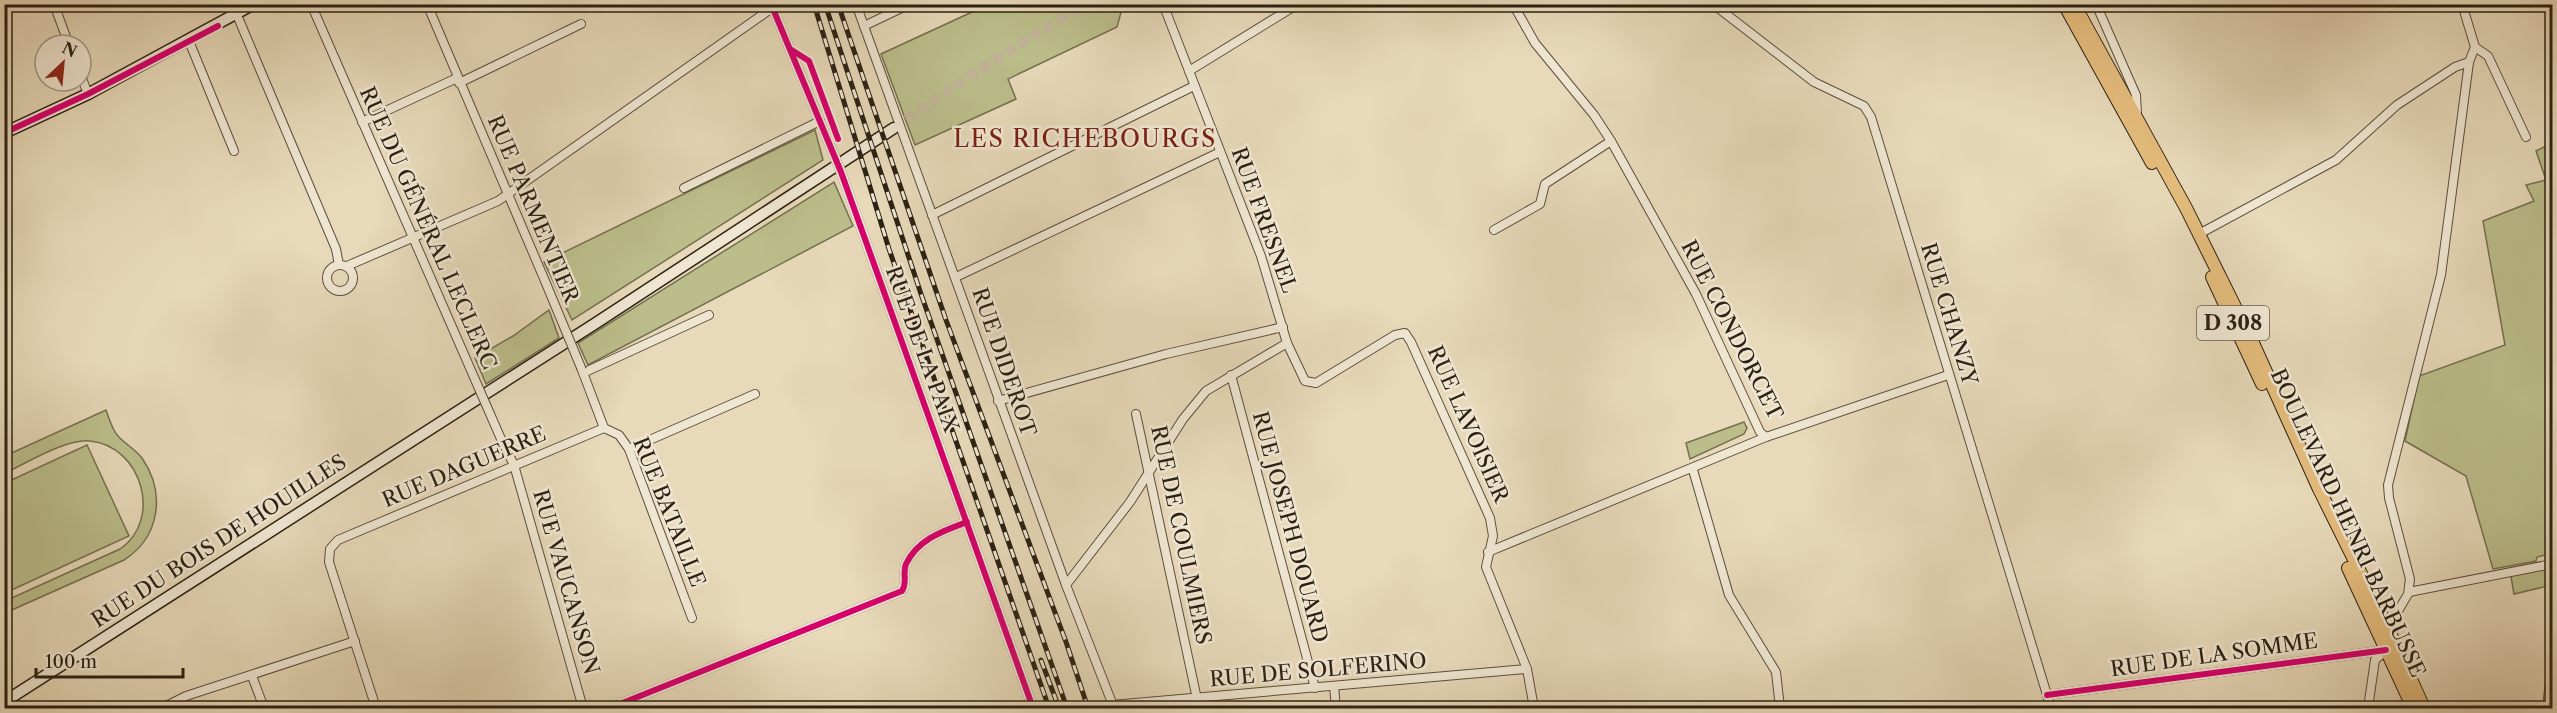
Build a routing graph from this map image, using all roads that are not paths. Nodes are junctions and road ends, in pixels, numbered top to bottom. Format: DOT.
graph roads {
  1 [pos="54,4"];
  2 [pos="254,4"];
  3 [pos="311,4"];
  4 [pos="427,4"];
  5 [pos="856,4"];
  6 [pos="910,4"];
  7 [pos="1163,4"];
  8 [pos="1298,4"];
  9 [pos="1513,4"];
  10 [pos="1713,4"];
  11 [pos="2064,4"];
  12 [pos="2074,4"];
  13 [pos="2096,4"];
  14 [pos="2462,4"];
  15 [pos="771,6"];
  16 [pos="237,15"];
  17 [pos="581,24"];
  18 [pos="864,26"];
  19 [pos="65,33"];
  20 [pos="189,41"];
  21 [pos="2475,47"];
  22 [pos="2469,62"];
  23 [pos="1189,71"];
  24 [pos="458,81"];
  25 [pos="1194,86"];
  26 [pos="88,94"];
  27 [pos="820,121"];
  28 [pos="362,122"];
  29 [pos="2138,122"];
  30 [pos="894,128"];
  31 [pos="4,134"];
  32 [pos="2526,137"];
  33 [pos="1611,141"];
  34 [pos="234,151"];
  35 [pos="1220,152"];
  36 [pos="684,188"];
  37 [pos="507,196"];
  38 [pos="932,215"];
  39 [pos="1494,230"];
  40 [pos="2199,234"];
  41 [pos="412,238"];
  42 [pos="956,277"];
  43 [pos="709,315"];
  44 [pos="1283,327"];
  45 [pos="1287,343"];
  46 [pos="582,371"];
  47 [pos="1231,375"];
  48 [pos="1948,375"];
  49 [pos="1305,381"];
  50 [pos="755,394"];
  51 [pos="998,401"];
  52 [pos="1136,414"];
  53 [pos="604,428"];
  54 [pos="1766,437"];
  55 [pos="629,449"];
  56 [pos="514,465"];
  57 [pos="1693,470"];
  58 [pos="1149,473"];
  59 [pos="967,522"];
  60 [pos="1488,552"];
  61 [pos="2552,567"];
  62 [pos="1066,585"];
  63 [pos="2409,592"];
  64 [pos="692,618"];
  65 [pos="2388,628"];
  66 [pos="355,641"];
  67 [pos="2386,650"];
  68 [pos="2553,661"];
  69 [pos="1527,669"];
  70 [pos="252,676"];
  71 [pos="1334,686"];
  72 [pos="1315,688"];
  73 [pos="2047,695"];
  74 [pos="1197,699"];
  75 [pos="4,702"];
  76 [pos="1113,707"];
  77 [pos="162,708"];
  78 [pos="264,708"];
  79 [pos="376,708"];
  80 [pos="584,708"];
  81 [pos="610,708"];
  82 [pos="1033,708"];
  83 [pos="1336,708"];
  84 [pos="1534,708"];
  85 [pos="1780,708"];
  86 [pos="2051,708"];
  87 [pos="2368,708"];
  88 [pos="2414,708"];
  89 [pos="2424,708"];
  90 [pos="2547,708"];
  1 -- 19 [label="street"];
  2 -- 16 [label="main road"];
  3 -- 28 [label="street, RUE DU GÉNÉRAL LECLERC"];
  4 -- 24 [label="street, RUE PARMENTIER"];
  5 -- 18 [label="street, RUE DIDEROT"];
  6 -- 18 [label="street"];
  7 -- 23 [label="street, RUE FRESNEL"];
  8 -- 23 [label="street"];
  9 -- 33 [label="street, RUE CONDORCET"];
  10 -- 48 [label="street, RUE CHANZY"];
  11 -- 67 [label="main road, BOULEVARD HENRI BARBUSSE / D 308"];
  12 -- 29 [label="main road, BOULEVARD HENRI BARBUSSE / D 308"];
  13 -- 29 [label="street, BOULEVARD HENRI BARBUSSE"];
  14 -- 21 [label="street"];
  15 -- 27 [label="street, RUE DE LA PAIX"];
  15 -- 37 [label="street"];
  16 -- 20 [label="main road"];
  16 -- 41 [label="street"];
  17 -- 24 [label="street"];
  18 -- 38 [label="street, RUE DIDEROT"];
  20 -- 26 [label="main road"];
  20 -- 34 [label="street"];
  21 -- 22 [label="street"];
  21 -- 32 [label="street"];
  22 -- 40 [label="street"];
  22 -- 63 [label="street"];
  23 -- 25 [label="street, RUE FRESNEL"];
  24 -- 28 [label="street"];
  24 -- 37 [label="street, RUE PARMENTIER"];
  25 -- 35 [label="street, RUE FRESNEL"];
  25 -- 38 [label="street"];
  26 -- 31 [label="main road"];
  27 -- 36 [label="street"];
  27 -- 59 [label="street, RUE DE LA PAIX, bridge"];
  28 -- 41 [label="street, RUE DU GÉNÉRAL LECLERC"];
  29 -- 40 [label="main road, BOULEVARD HENRI BARBUSSE / D 308"];
  30 -- 75 [label="main road, RUE DU BOIS DE HOUILLES"];
  33 -- 39 [label="street"];
  33 -- 54 [label="street, RUE CONDORCET"];
  35 -- 42 [label="street"];
  35 -- 44 [label="street, RUE FRESNEL"];
  37 -- 41 [label="street"];
  37 -- 46 [label="street, RUE PARMENTIER, bridge"];
  38 -- 42 [label="street, RUE DIDEROT"];
  40 -- 65 [label="main road, BOULEVARD HENRI BARBUSSE / D 308"];
  41 -- 56 [label="street, RUE DU GÉNÉRAL LECLERC, bridge"];
  42 -- 51 [label="street, RUE DIDEROT"];
  43 -- 46 [label="street"];
  44 -- 45 [label="street, RUE FRESNEL"];
  44 -- 51 [label="street"];
  45 -- 47 [label="street"];
  45 -- 49 [label="street, RUE FRESNEL"];
  46 -- 53 [label="street, RUE PARMENTIER"];
  47 -- 58 [label="street"];
  47 -- 72 [label="street, RUE JOSEPH DOUARD"];
  48 -- 54 [label="street"];
  48 -- 73 [label="street, RUE CHANZY"];
  49 -- 60 [label="street, RUE LAVOISIER"];
  50 -- 55 [label="street"];
  51 -- 62 [label="street, RUE DIDEROT"];
  52 -- 58 [label="street, RUE DE COULMIERS"];
  53 -- 55 [label="street, RUE BATAILLE"];
  53 -- 56 [label="street, RUE DAGUERRE"];
  54 -- 57 [label="street, RUE CONDORCET"];
  55 -- 64 [label="street, RUE BATAILLE"];
  56 -- 66 [label="street, RUE DAGUERRE"];
  56 -- 80 [label="street, RUE VAUCANSON"];
  57 -- 60 [label="street, RUE CONDORCET"];
  57 -- 85 [label="street"];
  58 -- 62 [label="street"];
  58 -- 74 [label="street, RUE DE COULMIERS"];
  59 -- 81 [label="street"];
  59 -- 82 [label="street, RUE DE LA PAIX"];
  60 -- 69 [label="street, RUE LAVOISIER"];
  61 -- 63 [label="street"];
  62 -- 76 [label="street, RUE DIDEROT"];
  63 -- 65 [label="street"];
  65 -- 67 [label="main road"];
  65 -- 89 [label="main road, BOULEVARD HENRI BARBUSSE / D 308"];
  66 -- 70 [label="street"];
  66 -- 79 [label="street"];
  67 -- 73 [label="street, RUE DE LA SOMME"];
  67 -- 87 [label="street"];
  67 -- 88 [label="main road, BOULEVARD HENRI BARBUSSE / D 308"];
  68 -- 90 [label="street"];
  69 -- 71 [label="street, RUE DE SOLFERINO"];
  69 -- 84 [label="street, RUE LAVOISIER"];
  70 -- 77 [label="street"];
  70 -- 78 [label="street"];
  71 -- 72 [label="street, RUE DE SOLFERINO"];
  71 -- 83 [label="street"];
  72 -- 74 [label="street, RUE DE SOLFERINO"];
  73 -- 86 [label="street, RUE CHANZY"];
  74 -- 76 [label="street, RUE DE SOLFERINO"];
}
